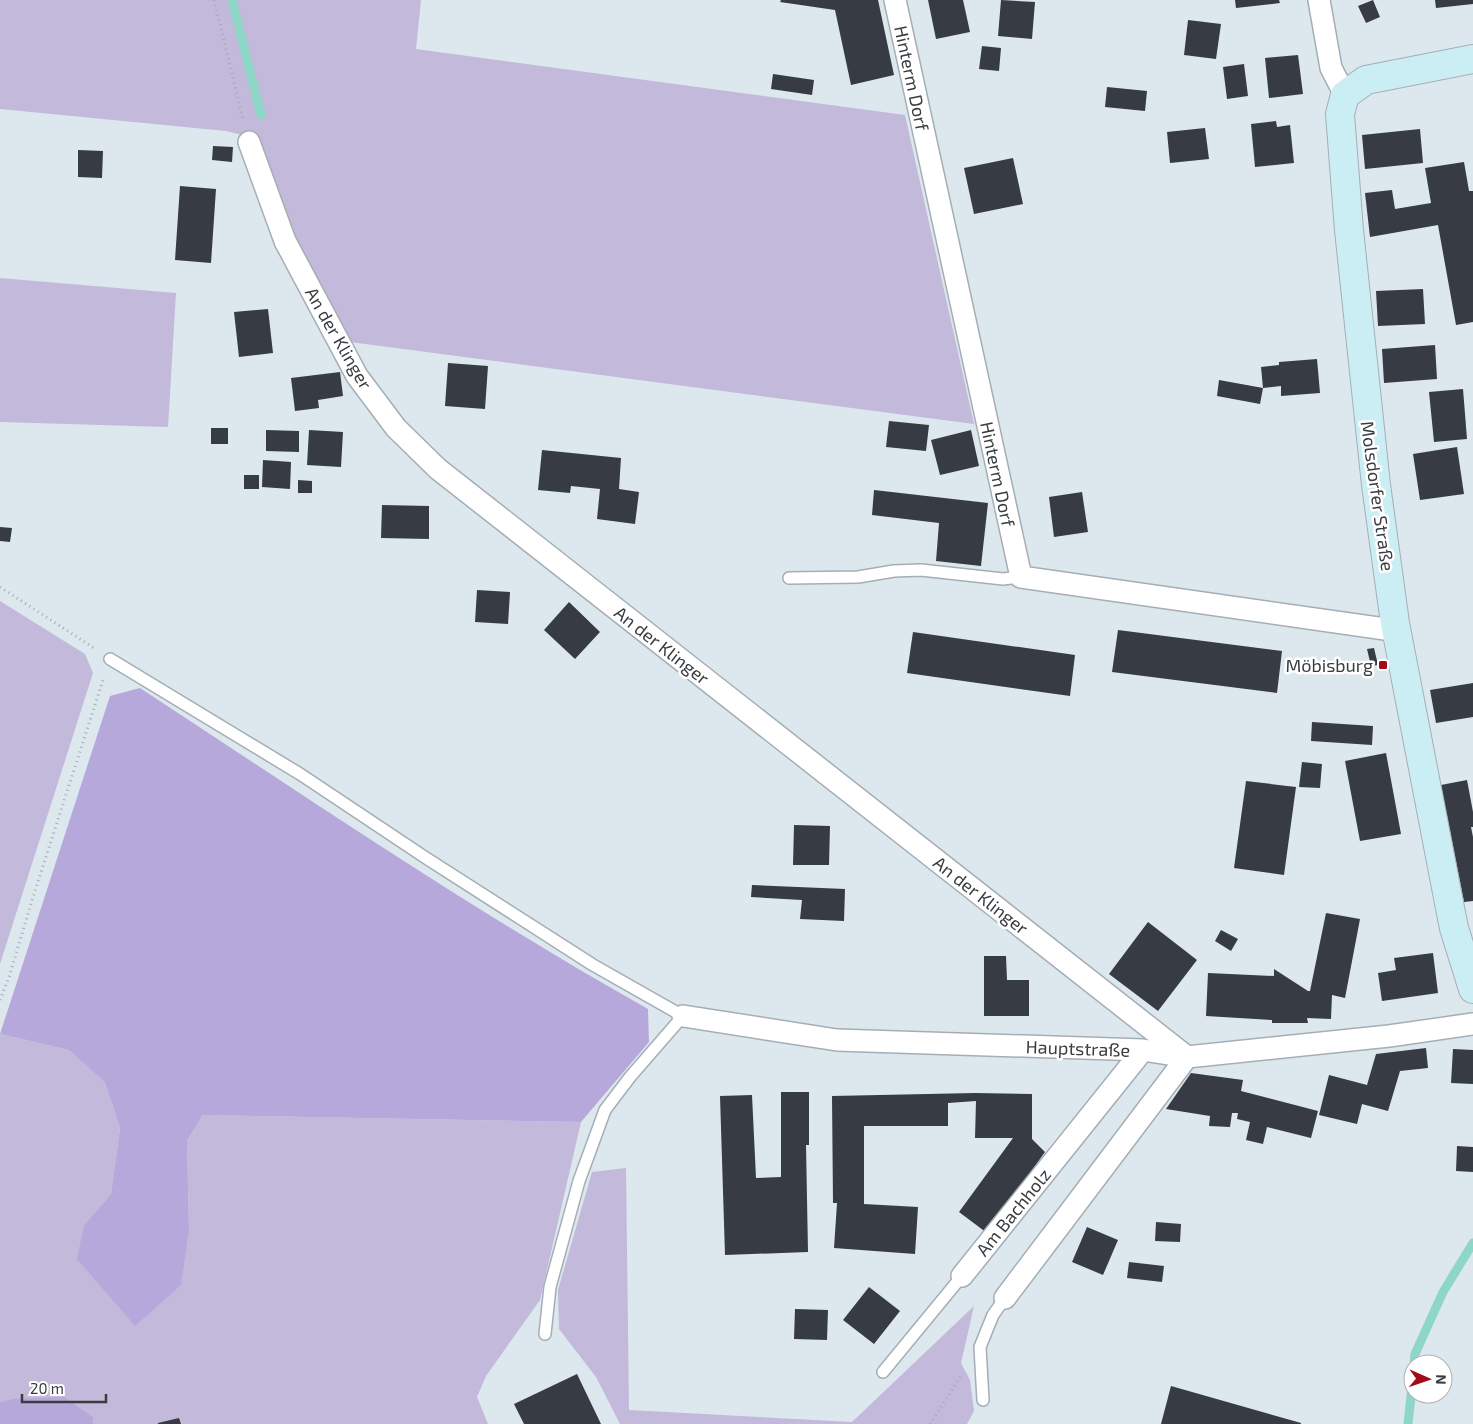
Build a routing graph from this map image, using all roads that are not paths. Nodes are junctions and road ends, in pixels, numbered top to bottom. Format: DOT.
graph roads {
  1 [pos="896,0"];
  2 [pos="1319,0"];
  3 [pos="1473,59"];
  4 [pos="1345,95"];
  5 [pos="249,142"];
  6 [pos="1021,577"];
  7 [pos="789,578"];
  8 [pos="1395,623"];
  9 [pos="110,659"];
  10 [pos="1473,989"];
  11 [pos="683,1016"];
  12 [pos="1473,1024"];
  13 [pos="1143,1050"];
  14 [pos="1187,1057"];
  15 [pos="962,1276"];
  16 [pos="1005,1298"];
  17 [pos="545,1334"];
  18 [pos="883,1372"];
  19 [pos="983,1400"];
  1 -- 6 [label="street, Hinterm Dorf"];
  2 -- 4 [label="street"];
  3 -- 4 [label="street"];
  4 -- 8 [label="street, Molsdorfer Straße"];
  5 -- 14 [label="street, An der Klinger"];
  6 -- 7 [label="lane"];
  6 -- 8 [label="street"];
  8 -- 10 [label="street, Molsdorfer Straße"];
  9 -- 11 [label="lane"];
  11 -- 13 [label="street, Hauptstraße"];
  11 -- 17 [label="lane"];
  12 -- 14 [label="street, Hauptstraße"];
  13 -- 14 [label="street, Hauptstraße"];
  13 -- 15 [label="street, Am Bachholz"];
  14 -- 16 [label="street"];
  15 -- 18 [label="lane, Am Bachholz"];
  16 -- 19 [label="lane"];
}
